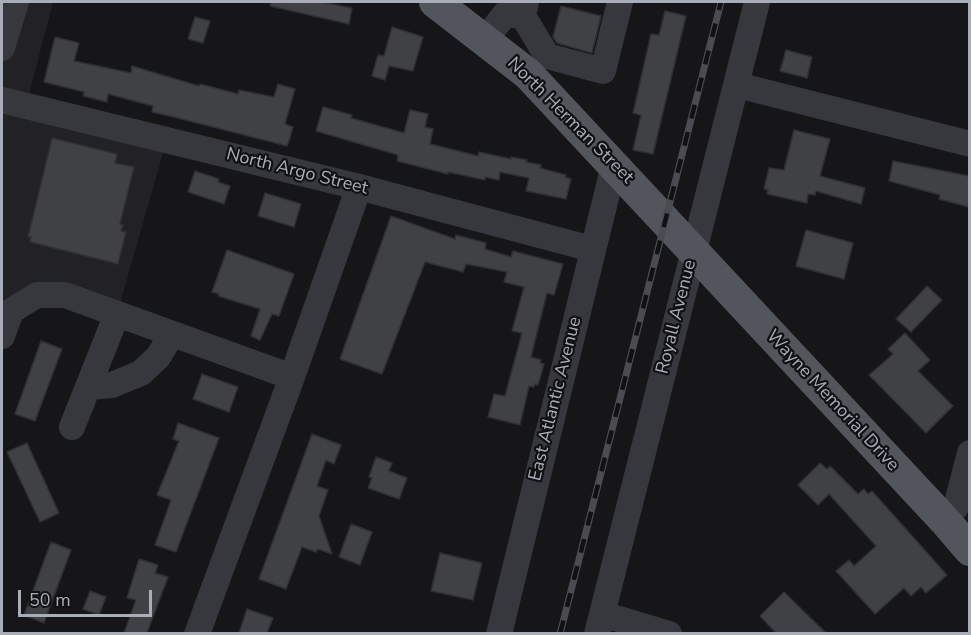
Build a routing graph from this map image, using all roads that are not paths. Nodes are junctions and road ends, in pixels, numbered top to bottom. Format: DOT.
graph roads {
  1 [pos="16,2"];
  2 [pos="438,2"];
  3 [pos="620,2"];
  4 [pos="757,2"];
  5 [pos="524,9"];
  6 [pos="485,40"];
  7 [pos="2,48"];
  8 [pos="736,85"];
  9 [pos="2,100"];
  10 [pos="969,144"];
  11 [pos="614,165"];
  12 [pos="359,187"];
  13 [pos="592,249"];
  14 [pos="693,253"];
  15 [pos="117,314"];
  16 [pos="172,334"];
  17 [pos="2,336"];
  18 [pos="292,377"];
  19 [pos="88,387"];
  20 [pos="72,427"];
  21 [pos="969,453"];
  22 [pos="957,509"];
  23 [pos="969,550"];
  24 [pos="599,624"];
  25 [pos="197,633"];
  26 [pos="499,633"];
  27 [pos="669,633"];
  1 -- 7 [label="street"];
  2 -- 6 [label="main road, North Herman Street"];
  3 -- 5 [label="street"];
  4 -- 8 [label="street, Royall Avenue"];
  5 -- 6 [label="street"];
  6 -- 11 [label="main road, North Herman Street"];
  8 -- 10 [label="street"];
  8 -- 14 [label="street, Royall Avenue"];
  9 -- 12 [label="street, North Argo Street"];
  11 -- 13 [label="street, East Atlantic Avenue"];
  11 -- 14 [label="main road, North Herman Street"];
  12 -- 13 [label="street, North Argo Street"];
  12 -- 18 [label="street"];
  13 -- 26 [label="street, East Atlantic Avenue"];
  14 -- 22 [label="main road, Wayne Memorial Drive"];
  14 -- 24 [label="street, Royall Avenue"];
  15 -- 16 [label="street"];
  15 -- 17 [label="street"];
  15 -- 19 [label="street"];
  16 -- 18 [label="street"];
  16 -- 19 [label="street"];
  18 -- 25 [label="street"];
  19 -- 20 [label="street"];
  21 -- 22 [label="street"];
  22 -- 23 [label="main road, Wayne Memorial Drive"];
  24 -- 27 [label="street"];
}
